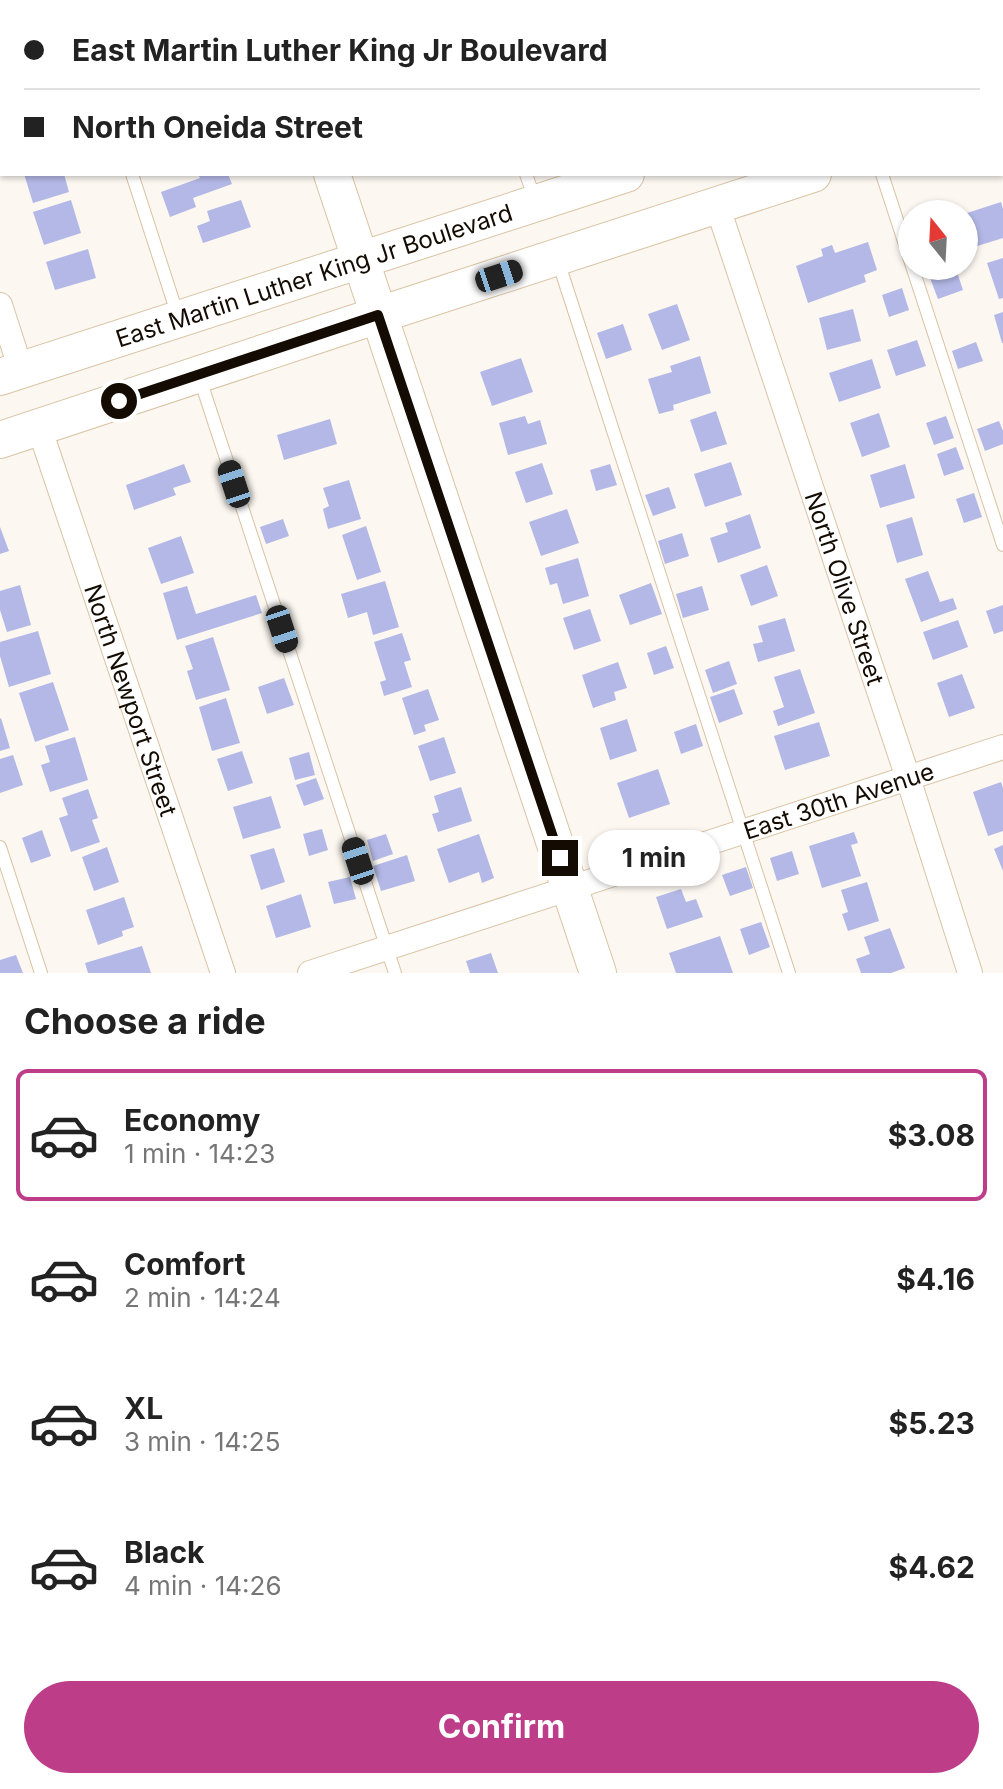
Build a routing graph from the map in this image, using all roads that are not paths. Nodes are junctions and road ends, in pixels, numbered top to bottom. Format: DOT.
graph roads {
  1 [pos="133,176"];
  2 [pos="333,176"];
  3 [pos="613,176"];
  4 [pos="807,176"];
  5 [pos="883,176"];
  6 [pos="531,189"];
  7 [pos="717,205"];
  8 [pos="556,257"];
  9 [pos="361,260"];
  10 [pos="0,305"];
  11 [pos="378,315"];
  12 [pos="179,319"];
  13 [pos="11,373"];
  14 [pos="198,375"];
  15 [pos="39,427"];
  16 [pos="0,440"];
  17 [pos="1003,545"];
  18 [pos="1003,747"];
  19 [pos="908,778"];
  20 [pos="743,831"];
  21 [pos="0,847"];
  22 [pos="570,888"];
  23 [pos="387,948"];
  24 [pos="41,973"];
  25 [pos="223,973"];
  26 [pos="310,973"];
  27 [pos="395,973"];
  28 [pos="598,973"];
  29 [pos="789,973"];
  30 [pos="970,973"];
  1 -- 12 [label="lane"];
  2 -- 9 [label="main road"];
  3 -- 6 [label="main road, East Martin Luther King Jr Boulevard"];
  4 -- 7 [label="main road"];
  5 -- 17 [label="lane"];
  6 -- 9 [label="main road, East Martin Luther King Jr Boulevard"];
  7 -- 8 [label="main road"];
  7 -- 19 [label="street, North Olive Street"];
  8 -- 11 [label="main road"];
  8 -- 20 [label="lane"];
  9 -- 11 [label="main road"];
  9 -- 12 [label="main road, East Martin Luther King Jr Boulevard"];
  10 -- 13 [label="street"];
  11 -- 14 [label="main road"];
  11 -- 22 [label="main road"];
  12 -- 13 [label="main road, East Martin Luther King Jr Boulevard"];
  14 -- 15 [label="main road"];
  14 -- 23 [label="lane"];
  15 -- 16 [label="main road"];
  15 -- 25 [label="street, North Newport Street"];
  18 -- 19 [label="street, East 30th Avenue"];
  19 -- 20 [label="street, East 30th Avenue"];
  19 -- 30 [label="street, North Olive Street"];
  20 -- 22 [label="street, East 30th Avenue"];
  20 -- 29 [label="lane"];
  21 -- 24 [label="lane"];
  22 -- 23 [label="street, East 30th Avenue"];
  22 -- 28 [label="main road"];
  23 -- 26 [label="street, East 30th Avenue"];
  23 -- 27 [label="lane"];
}
